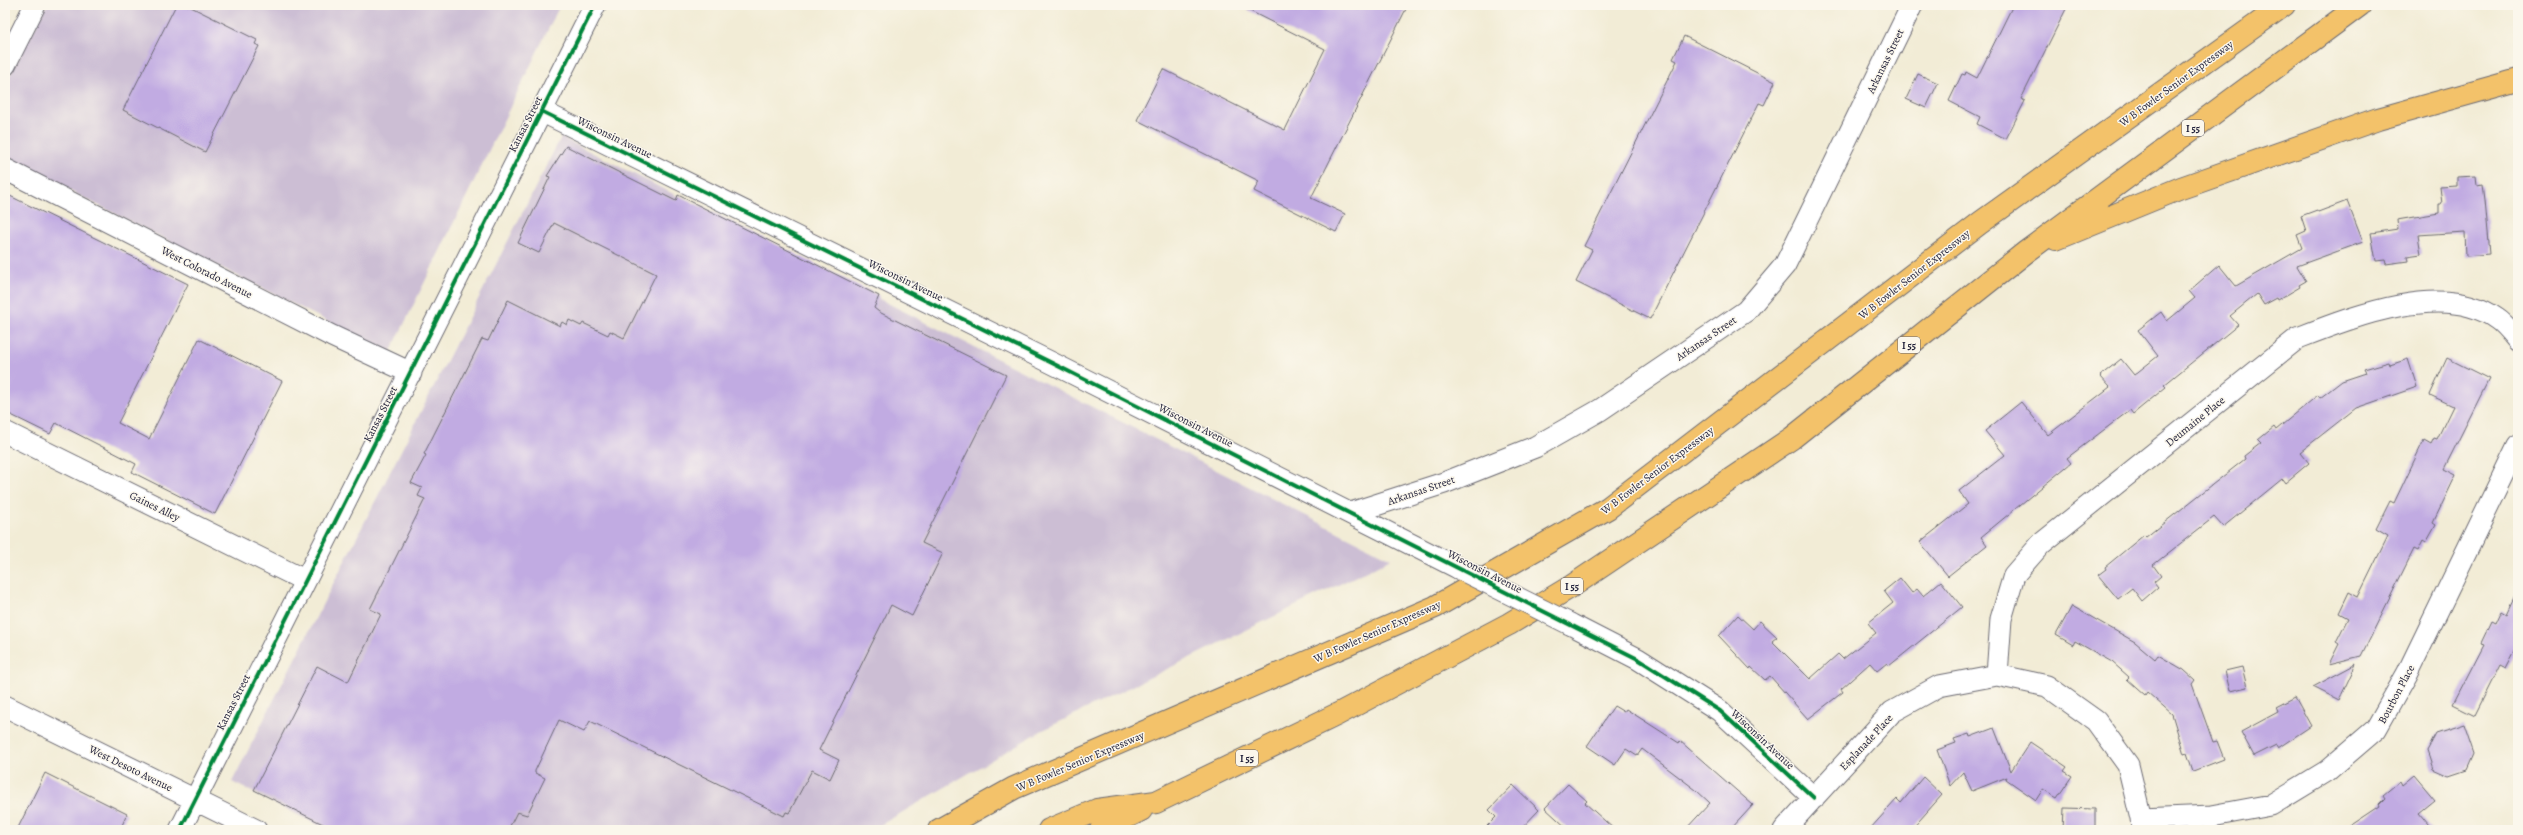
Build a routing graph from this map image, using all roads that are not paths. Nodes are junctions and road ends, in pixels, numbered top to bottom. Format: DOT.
graph roads {
  1 [pos="34,5"];
  2 [pos="595,5"];
  3 [pos="1912,5"];
  4 [pos="2284,5"];
  5 [pos="2360,5"];
  6 [pos="5,65"];
  7 [pos="2518,80"];
  8 [pos="541,111"];
  9 [pos="5,169"];
  10 [pos="2026,252"];
  11 [pos="2518,341"];
  12 [pos="411,373"];
  13 [pos="5,432"];
  14 [pos="2518,445"];
  15 [pos="1351,514"];
  16 [pos="304,580"];
  17 [pos="1997,675"];
  18 [pos="5,706"];
  19 [pos="1814,798"];
  20 [pos="194,799"];
  21 [pos="1156,802"];
  22 [pos="2142,824"];
  23 [pos="180,830"];
  24 [pos="256,830"];
  25 [pos="939,830"];
  26 [pos="1049,830"];
  27 [pos="1101,830"];
  28 [pos="1784,830"];
  1 -- 6 [label="street"];
  2 -- 8 [label="street, Kansas Street"];
  3 -- 15 [label="street, Arkansas Street"];
  4 -- 25 [label="highway, W B Fowler Senior Expressway"];
  5 -- 10 [label="highway, I 55"];
  7 -- 10 [label="highway"];
  8 -- 12 [label="street, Kansas Street"];
  8 -- 15 [label="street, Wisconsin Avenue"];
  9 -- 12 [label="street, West Colorado Avenue"];
  10 -- 21 [label="highway, I 55"];
  11 -- 17 [label="street, Deumaine Place"];
  12 -- 16 [label="street, Kansas Street"];
  13 -- 16 [label="street, Gaines Alley"];
  14 -- 22 [label="street, Bourbon Place"];
  15 -- 19 [label="street, Wisconsin Avenue, bridge"];
  16 -- 20 [label="street, Kansas Street"];
  17 -- 19 [label="street, Esplanade Place"];
  17 -- 22 [label="street, Esplanade Place"];
  18 -- 20 [label="street, West Desoto Avenue"];
  19 -- 28 [label="street, Esplanade Place"];
  20 -- 23 [label="street, Kansas Street"];
  20 -- 24 [label="street, West Desoto Avenue"];
  21 -- 26 [label="highway, I 55"];
  21 -- 27 [label="highway"];
}
